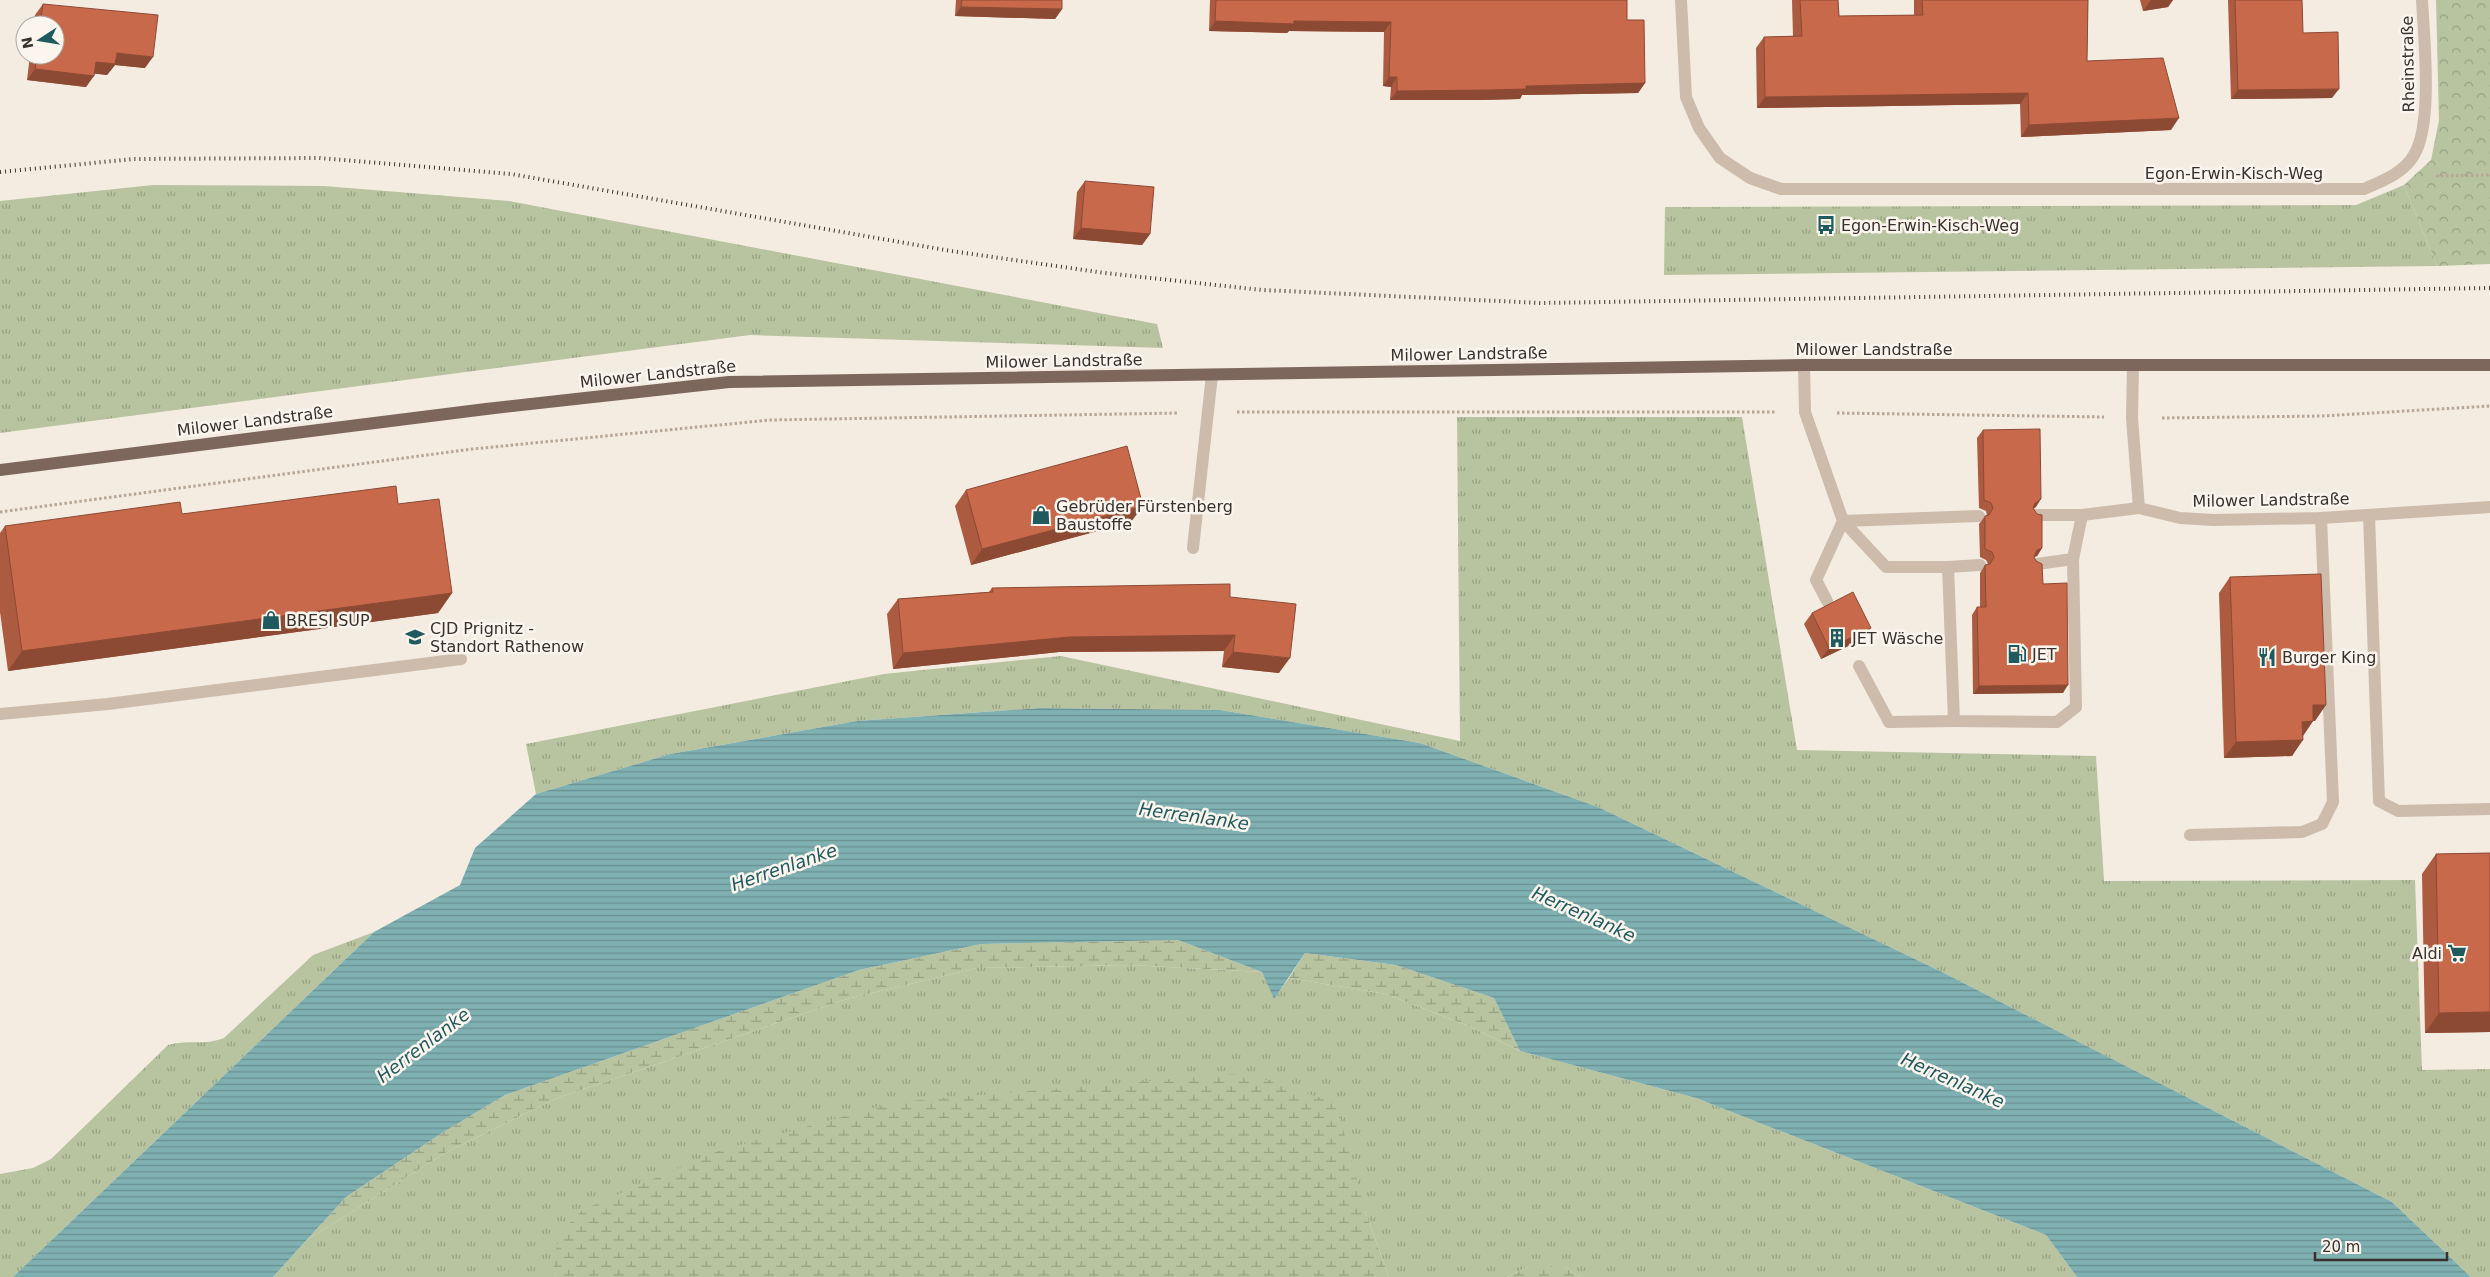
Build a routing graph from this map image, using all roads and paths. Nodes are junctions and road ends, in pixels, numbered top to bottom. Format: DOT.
graph roads {
  1 [pos="1681,0"];
  2 [pos="2422,0"];
  3 [pos="2490,175"];
  4 [pos="2392,176"];
  5 [pos="1804,365"];
  6 [pos="2133,365"];
  7 [pos="2490,366"];
  8 [pos="1212,375"];
  9 [pos="2490,406"];
  10 [pos="1208,412"];
  11 [pos="1805,412"];
  12 [pos="2132,418"];
  13 [pos="0,470"];
  14 [pos="2490,507"];
  15 [pos="2139,508"];
  16 [pos="0,512"];
  17 [pos="2036,515"];
  18 [pos="2082,515"];
  19 [pos="2369,515"];
  20 [pos="1979,516"];
  21 [pos="2321,518"];
  22 [pos="1843,521"];
  23 [pos="1193,548"];
  24 [pos="2073,559"];
  25 [pos="2037,564"];
  26 [pos="1980,565"];
  27 [pos="1948,567"];
  28 [pos="1827,600"];
  29 [pos="461,659"];
  30 [pos="1859,666"];
  31 [pos="0,714"];
  32 [pos="1954,721"];
  33 [pos="2490,808"];
  34 [pos="2190,835"];
  1 -- 4 [label="street, Egon-Erwin-Kisch-Weg"];
  2 -- 4 [label="street, Rheinstraße"];
  3 -- 4 [label="path"];
  5 -- 6 [label="main road, Milower Landstraße"];
  5 -- 8 [label="main road, Milower Landstraße"];
  5 -- 11 [label="street"];
  6 -- 7 [label="main road, Milower Landstraße"];
  6 -- 12 [label="street"];
  8 -- 10 [label="street"];
  8 -- 13 [label="main road, Milower Landstraße"];
  9 -- 12 [label="path"];
  10 -- 11 [label="path"];
  10 -- 16 [label="path"];
  10 -- 23 [label="street"];
  11 -- 12 [label="path"];
  11 -- 22 [label="street"];
  12 -- 15 [label="street"];
  14 -- 19 [label="street, Milower Landstraße"];
  15 -- 18 [label="street"];
  15 -- 21 [label="street, Milower Landstraße"];
  17 -- 18 [label="street"];
  18 -- 24 [label="street"];
  19 -- 21 [label="street, Milower Landstraße"];
  19 -- 33 [label="street, Milower Landstraße"];
  20 -- 22 [label="street"];
  21 -- 34 [label="street"];
  22 -- 27 [label="street"];
  22 -- 28 [label="street"];
  24 -- 25 [label="street"];
  24 -- 32 [label="street"];
  26 -- 27 [label="street"];
  27 -- 32 [label="street"];
  29 -- 31 [label="street"];
  30 -- 32 [label="street"];
}
